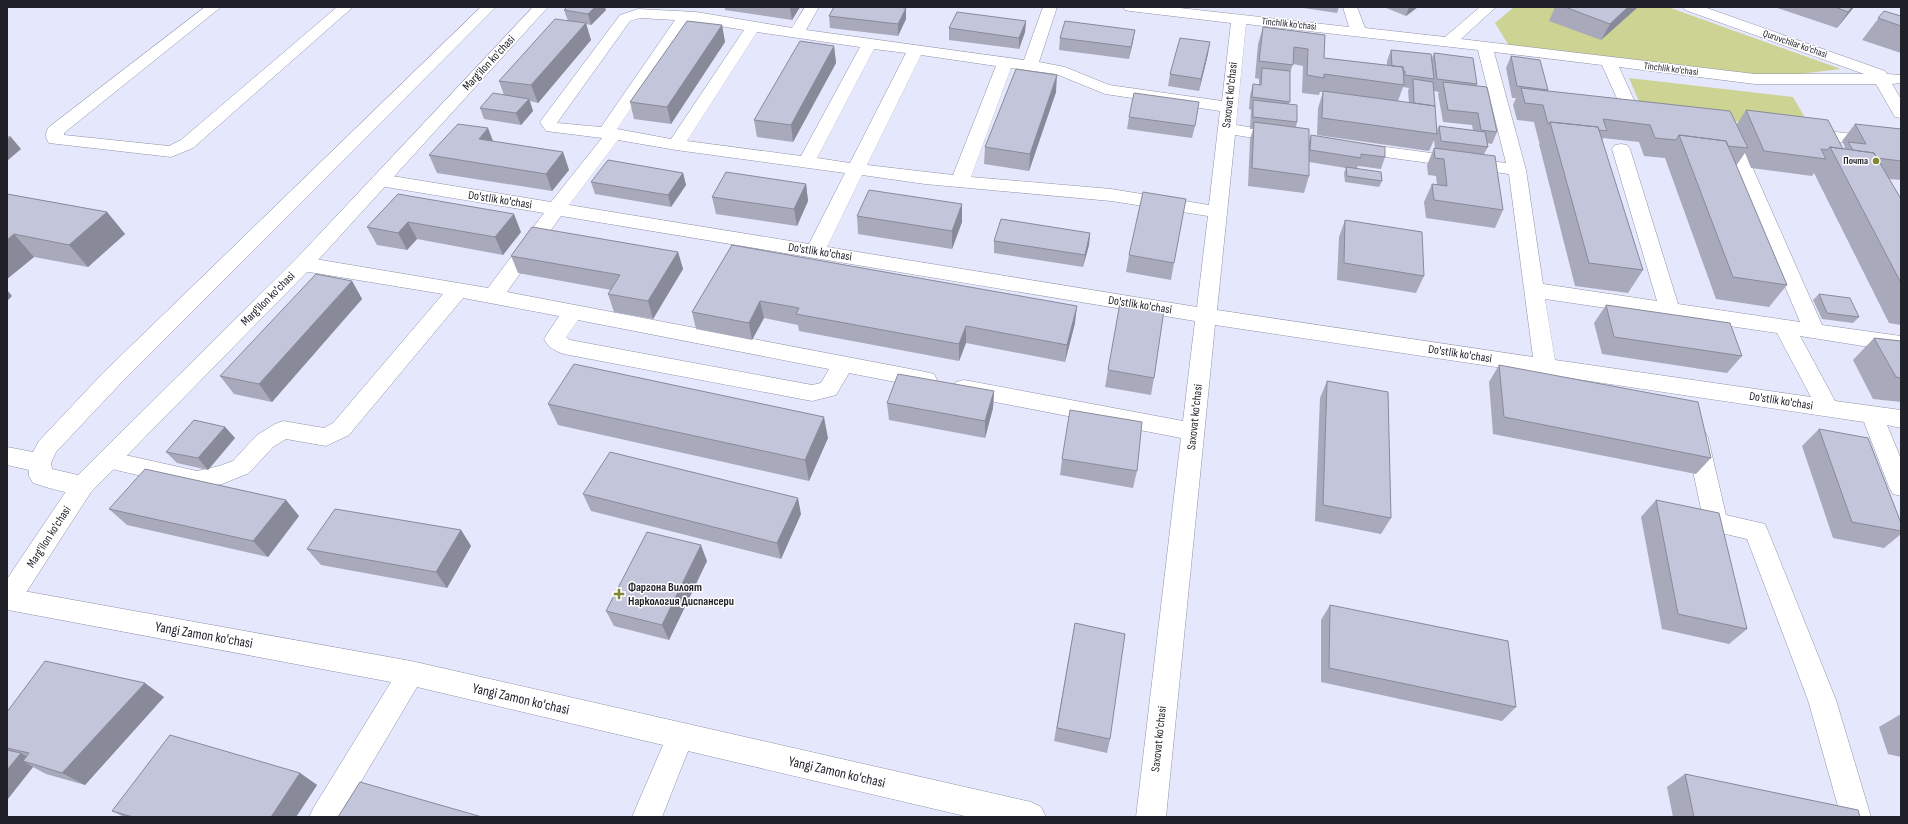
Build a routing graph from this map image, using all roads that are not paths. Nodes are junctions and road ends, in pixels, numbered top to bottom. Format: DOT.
graph roads {
  1 [pos="214,7"];
  2 [pos="346,7"];
  3 [pos="484,7"];
  4 [pos="541,7"];
  5 [pos="812,7"];
  6 [pos="1050,7"];
  7 [pos="1130,7"];
  8 [pos="1350,7"];
  9 [pos="1489,7"];
  10 [pos="1690,7"];
  11 [pos="1707,10"];
  12 [pos="695,14"];
  13 [pos="1252,15"];
  14 [pos="753,27"];
  15 [pos="1358,31"];
  16 [pos="797,33"];
  17 [pos="1448,42"];
  18 [pos="869,44"];
  19 [pos="1485,46"];
  20 [pos="915,50"];
  21 [pos="1608,61"];
  22 [pos="1005,63"];
  23 [pos="1030,66"];
  24 [pos="1892,80"];
  25 [pos="1229,107"];
  26 [pos="1901,113"];
  27 [pos="1660,117"];
  28 [pos="1728,125"];
  29 [pos="1226,129"];
  30 [pos="1794,132"];
  31 [pos="610,134"];
  32 [pos="1294,139"];
  33 [pos="1901,144"];
  34 [pos="676,145"];
  35 [pos="1338,145"];
  36 [pos="1621,149"];
  37 [pos="807,161"];
  38 [pos="856,168"];
  39 [pos="1517,170"];
  40 [pos="380,180"];
  41 [pos="960,181"];
  42 [pos="556,209"];
  43 [pos="1217,212"];
  44 [pos="815,251"];
  45 [pos="303,264"];
  46 [pos="458,290"];
  47 [pos="1534,290"];
  48 [pos="494,296"];
  49 [pos="1670,310"];
  50 [pos="573,311"];
  51 [pos="1206,316"];
  52 [pos="1784,326"];
  53 [pos="1814,331"];
  54 [pos="1901,344"];
  55 [pos="843,364"];
  56 [pos="1545,366"];
  57 [pos="1686,387"];
  58 [pos="1828,408"];
  59 [pos="1872,415"];
  60 [pos="1901,419"];
  61 [pos="1193,432"];
  62 [pos="7,456"];
  63 [pos="107,460"];
  64 [pos="40,462"];
  65 [pos="83,485"];
  66 [pos="1901,487"];
  67 [pos="7,600"];
  68 [pos="411,673"];
  69 [pos="680,736"];
  70 [pos="324,817"];
  71 [pos="647,817"];
  72 [pos="1031,817"];
  73 [pos="1151,817"];
  74 [pos="1856,817"];
  1 -- 2 [label="street"];
  3 -- 64 [label="street"];
  4 -- 40 [label="street, Marg'ilon ko'chasi"];
  5 -- 16 [label="street"];
  6 -- 23 [label="street"];
  7 -- 13 [label="street, Tinchlik ko'chasi"];
  8 -- 15 [label="street"];
  9 -- 17 [label="street"];
  10 -- 11 [label="street, Quruvchilar ko'chasi"];
  11 -- 24 [label="street, Quruvchilar ko'chasi"];
  12 -- 14 [label="street"];
  12 -- 31 [label="street"];
  12 -- 31 [label="street"];
  13 -- 15 [label="street, Tinchlik ko'chasi"];
  13 -- 25 [label="street, Saxovat ko'chasi"];
  14 -- 16 [label="street"];
  14 -- 34 [label="street"];
  15 -- 17 [label="street, Tinchlik ko'chasi"];
  16 -- 18 [label="street"];
  17 -- 19 [label="street, Tinchlik ko'chasi"];
  18 -- 20 [label="street"];
  18 -- 37 [label="street"];
  19 -- 21 [label="street, Tinchlik ko'chasi"];
  19 -- 39 [label="street"];
  20 -- 22 [label="street"];
  20 -- 38 [label="street"];
  21 -- 24 [label="street, Tinchlik ko'chasi"];
  21 -- 27 [label="street"];
  22 -- 23 [label="street"];
  22 -- 41 [label="street"];
  23 -- 25 [label="street"];
  24 -- 26 [label="street"];
  25 -- 29 [label="street, Saxovat ko'chasi"];
  28 -- 53 [label="street"];
  29 -- 32 [label="street"];
  29 -- 43 [label="street, Saxovat ko'chasi"];
  30 -- 33 [label="street"];
  31 -- 34 [label="street"];
  31 -- 42 [label="street"];
  34 -- 37 [label="street"];
  35 -- 39 [label="street"];
  36 -- 49 [label="street"];
  37 -- 38 [label="street"];
  38 -- 41 [label="street"];
  38 -- 44 [label="street"];
  39 -- 47 [label="street"];
  40 -- 42 [label="street, Do'stlik ko'chasi"];
  40 -- 45 [label="street, Marg'ilon ko'chasi"];
  41 -- 43 [label="street"];
  42 -- 44 [label="street, Do'stlik ko'chasi"];
  42 -- 48 [label="street"];
  43 -- 51 [label="street, Saxovat ko'chasi"];
  44 -- 51 [label="street, Do'stlik ko'chasi"];
  45 -- 46 [label="street"];
  45 -- 63 [label="street, Marg'ilon ko'chasi"];
  46 -- 48 [label="street"];
  46 -- 63 [label="street"];
  47 -- 49 [label="street"];
  47 -- 56 [label="street"];
  48 -- 50 [label="street"];
  49 -- 52 [label="street"];
  50 -- 55 [label="street"];
  50 -- 55 [label="street"];
  51 -- 56 [label="street, Do'stlik ko'chasi"];
  51 -- 61 [label="street, Saxovat ko'chasi"];
  52 -- 53 [label="street"];
  52 -- 58 [label="street"];
  53 -- 54 [label="street"];
  55 -- 61 [label="street"];
  56 -- 57 [label="street, Do'stlik ko'chasi"];
  57 -- 58 [label="street, Do'stlik ko'chasi"];
  57 -- 74 [label="street"];
  58 -- 59 [label="street, Do'stlik ko'chasi"];
  59 -- 60 [label="street, Do'stlik ko'chasi"];
  59 -- 66 [label="street"];
  61 -- 73 [label="street, Saxovat ko'chasi"];
  62 -- 64 [label="street"];
  63 -- 65 [label="street, Marg'ilon ko'chasi"];
  64 -- 65 [label="street"];
  65 -- 67 [label="street, Marg'ilon ko'chasi"];
  67 -- 68 [label="street, Yangi Zamon ko'chasi"];
  68 -- 69 [label="street, Yangi Zamon ko'chasi"];
  68 -- 70 [label="street"];
  69 -- 71 [label="street"];
  69 -- 72 [label="street, Yangi Zamon ko'chasi"];
}
